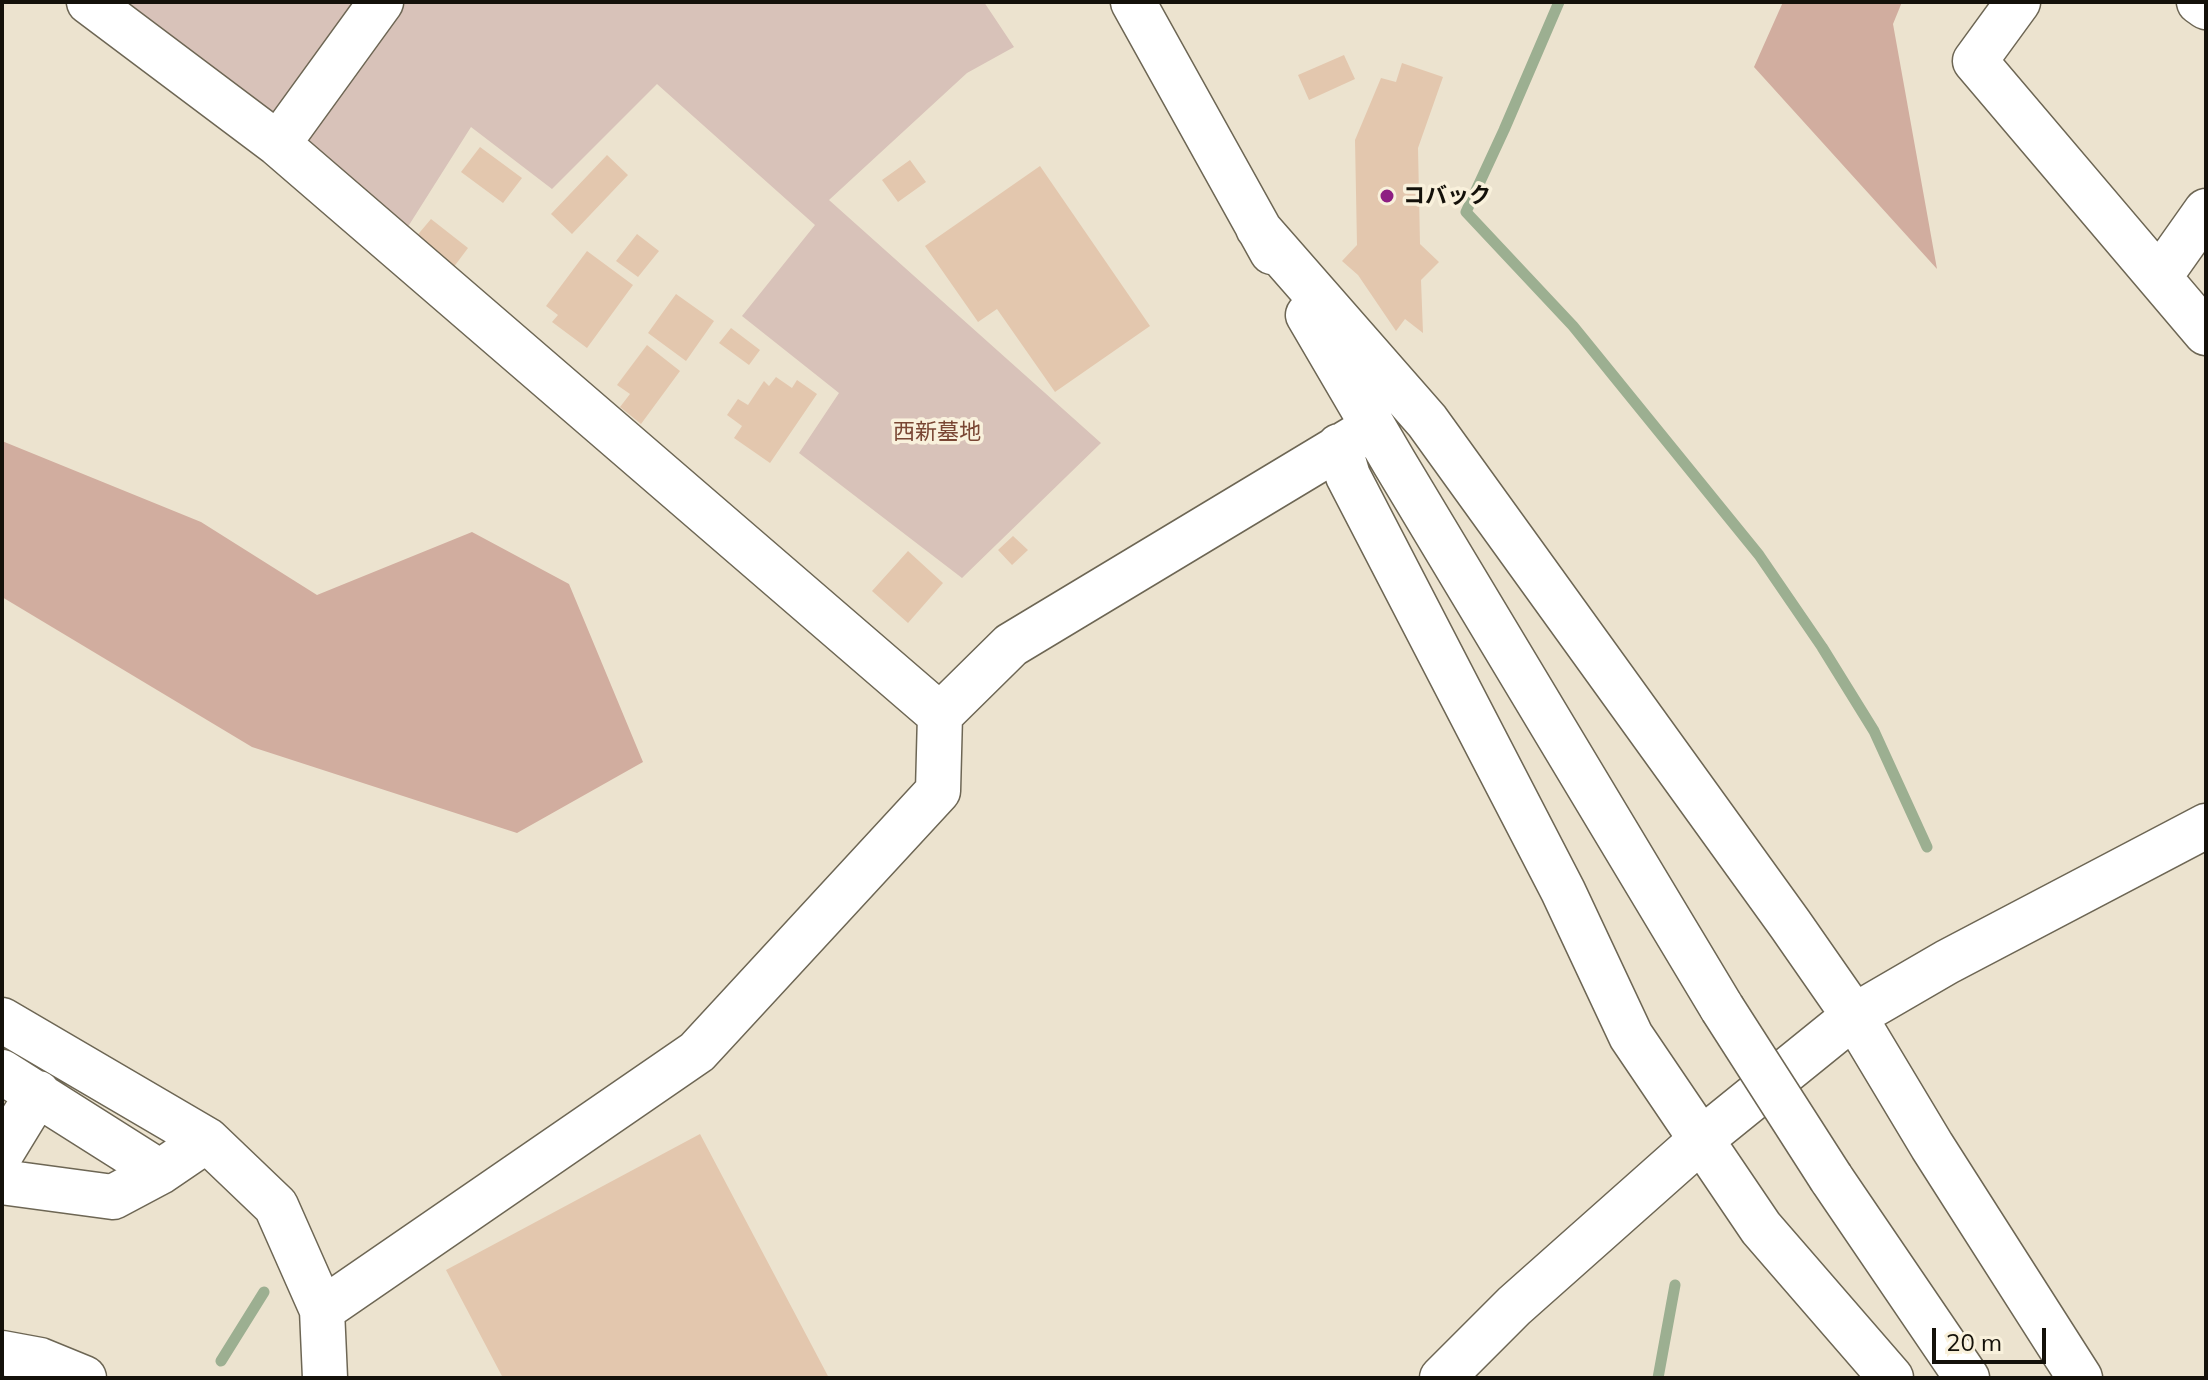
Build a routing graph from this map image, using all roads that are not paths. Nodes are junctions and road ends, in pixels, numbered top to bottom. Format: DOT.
graph roads {
  1 [pos="89,2"];
  2 [pos="381,2"];
  3 [pos="1133,2"];
  4 [pos="2018,2"];
  5 [pos="2199,2"];
  6 [pos="2206,7"];
  7 [pos="278,144"];
  8 [pos="2206,211"];
  9 [pos="1258,228"];
  10 [pos="2160,276"];
  11 [pos="2206,333"];
  12 [pos="1356,437"];
  13 [pos="940,715"];
  14 [pos="2206,826"];
  15 [pos="1854,1016"];
  16 [pos="2,1020"];
  17 [pos="20,1082"];
  18 [pos="1702,1139"];
  19 [pos="207,1140"];
  20 [pos="2,1152"];
  21 [pos="160,1172"];
  22 [pos="2,1182"];
  23 [pos="322,1310"];
  24 [pos="2,1353"];
  25 [pos="84,1378"];
  26 [pos="325,1378"];
  27 [pos="1442,1378"];
  28 [pos="1891,1378"];
  29 [pos="1967,1378"];
  30 [pos="2080,1378"];
  1 -- 7 [label="street"];
  2 -- 7 [label="street"];
  3 -- 9 [label="street"];
  4 -- 10 [label="street"];
  5 -- 6 [label="street"];
  7 -- 13 [label="street"];
  8 -- 10 [label="street"];
  9 -- 12 [label="street"];
  9 -- 15 [label="street"];
  10 -- 11 [label="street"];
  12 -- 13 [label="street"];
  12 -- 18 [label="street"];
  12 -- 29 [label="street, bridge"];
  13 -- 23 [label="street"];
  14 -- 15 [label="street"];
  15 -- 18 [label="street"];
  15 -- 30 [label="street"];
  16 -- 19 [label="street"];
  17 -- 20 [label="street"];
  17 -- 21 [label="street"];
  18 -- 27 [label="street"];
  18 -- 28 [label="street"];
  19 -- 21 [label="street"];
  19 -- 23 [label="street"];
  21 -- 22 [label="street"];
  23 -- 26 [label="street"];
  24 -- 25 [label="street"];
}
